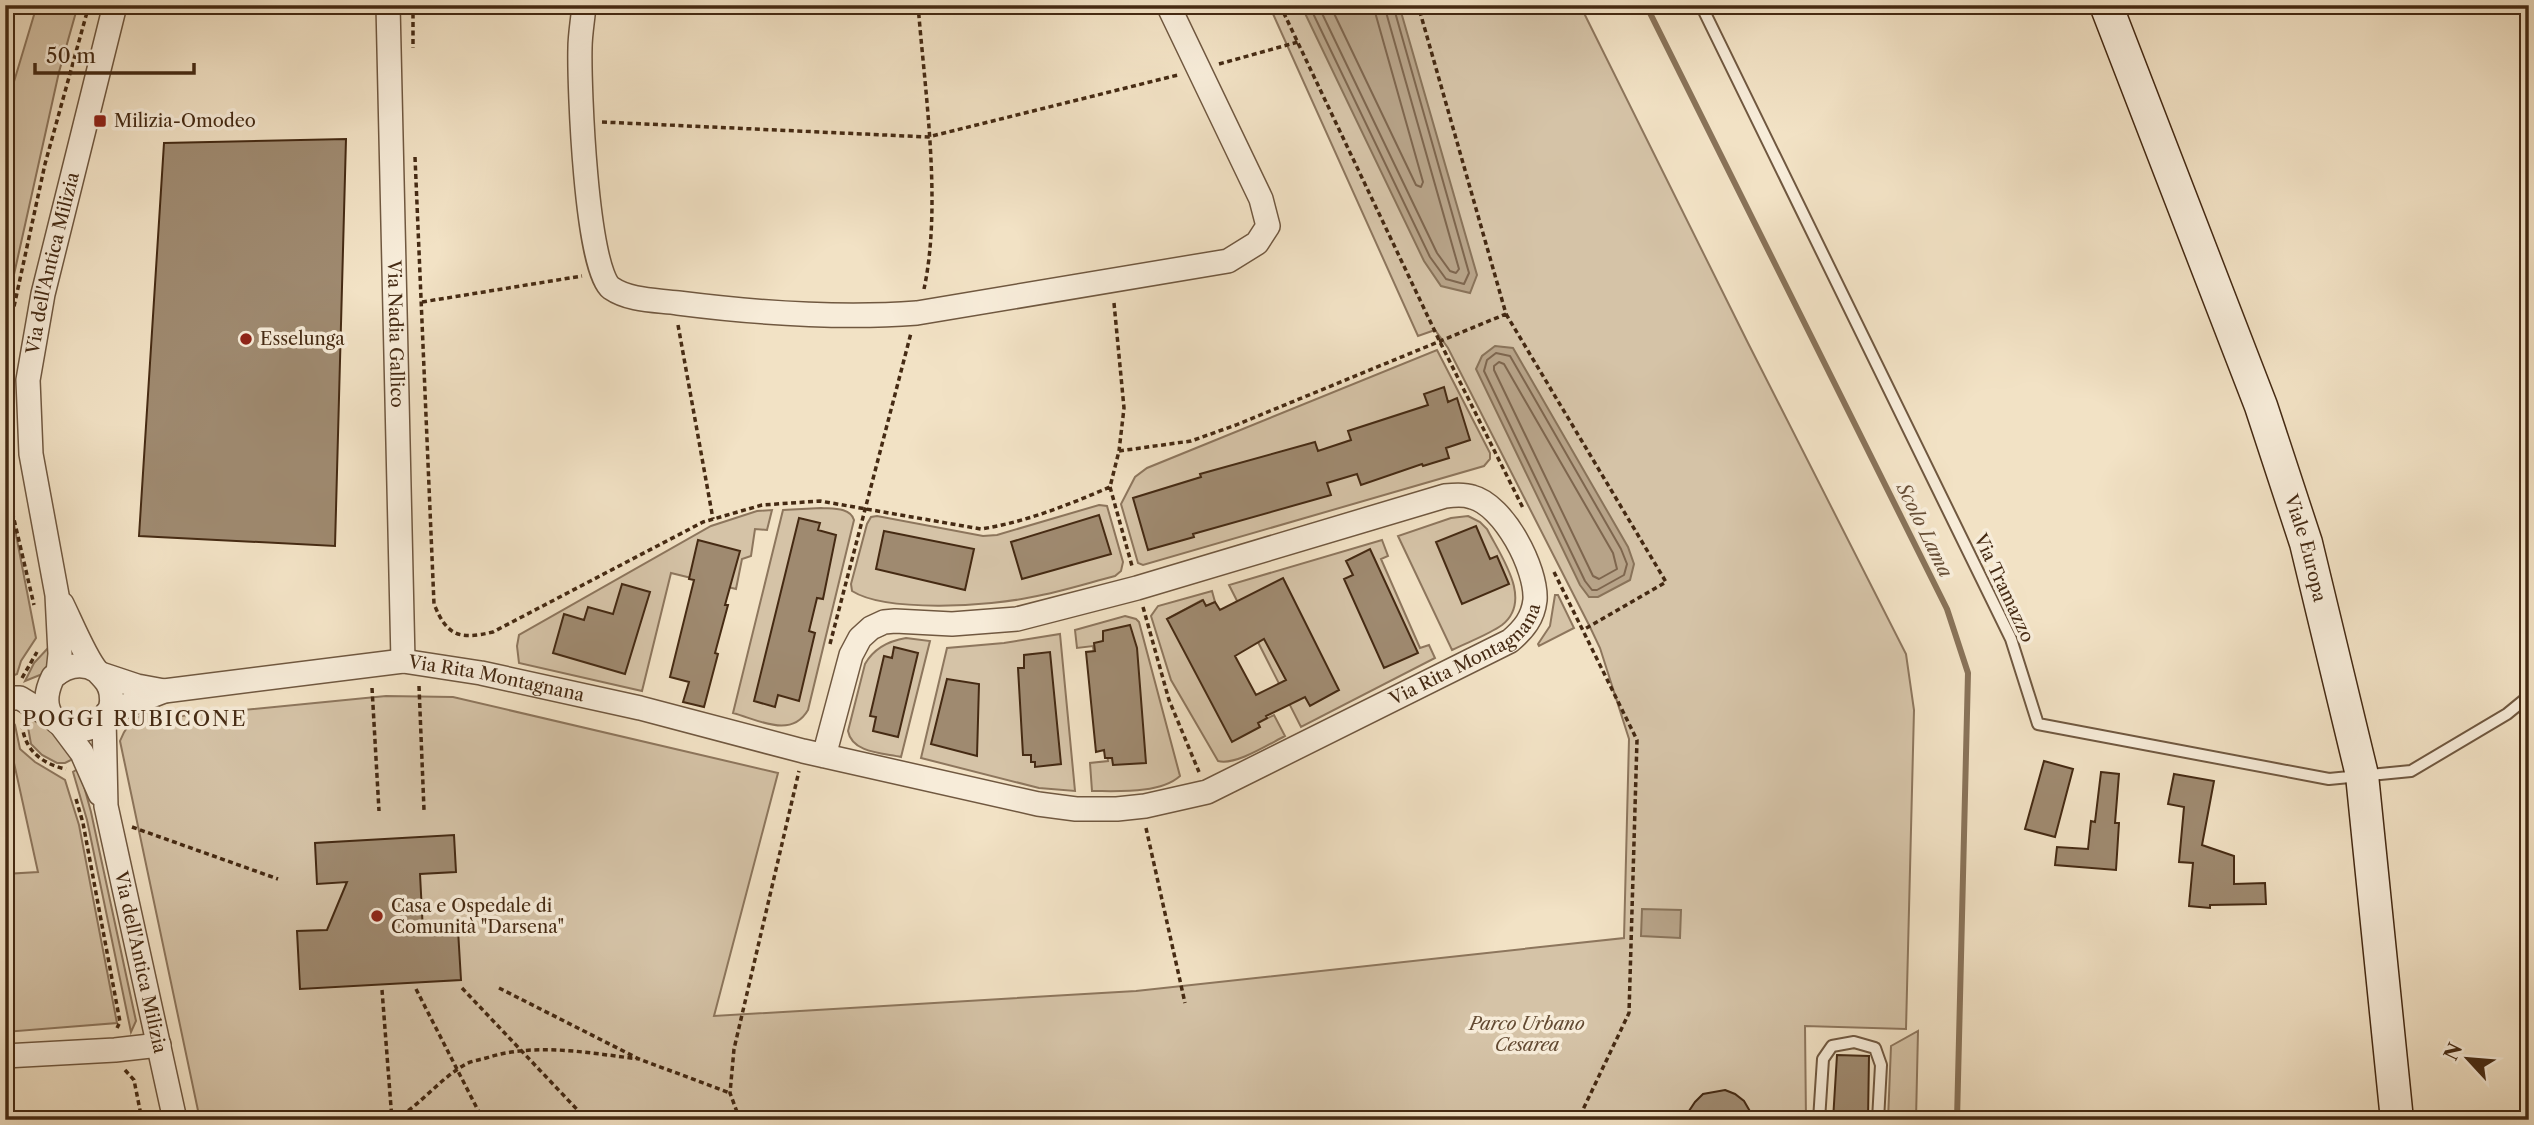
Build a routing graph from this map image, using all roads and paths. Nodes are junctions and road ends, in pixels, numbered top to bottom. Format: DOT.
graph roads {
  1 [pos="89,5"];
  2 [pos="388,5"];
  3 [pos="413,5"];
  4 [pos="584,5"];
  5 [pos="918,5"];
  6 [pos="1168,5"];
  7 [pos="1418,5"];
  8 [pos="1701,5"];
  9 [pos="2106,5"];
  10 [pos="116,9"];
  11 [pos="1298,42"];
  12 [pos="413,61"];
  13 [pos="1199,70"];
  14 [pos="583,121"];
  15 [pos="928,137"];
  16 [pos="415,156"];
  17 [pos="602,273"];
  18 [pos="1112,281"];
  19 [pos="422,302"];
  20 [pos="674,302"];
  21 [pos="917,313"];
  22 [pos="1506,314"];
  23 [pos="5,348"];
  24 [pos="1119,451"];
  25 [pos="5,453"];
  26 [pos="1110,487"];
  27 [pos="864,508"];
  28 [pos="713,519"];
  29 [pos="1133,572"];
  30 [pos="57,595"];
  31 [pos="1141,600"];
  32 [pos="34,605"];
  33 [pos="1583,630"];
  34 [pos="43,644"];
  35 [pos="828,653"];
  36 [pos="403,661"];
  37 [pos="99,672"];
  38 [pos="55,675"];
  39 [pos="419,686"];
  40 [pos="372,688"];
  41 [pos="164,691"];
  42 [pos="2529,696"];
  43 [pos="12,698"];
  44 [pos="106,716"];
  45 [pos="57,722"];
  46 [pos="824,756"];
  47 [pos="801,761"];
  48 [pos="68,769"];
  49 [pos="2362,775"];
  50 [pos="1201,777"];
  51 [pos="76,796"];
  52 [pos="106,806"];
  53 [pos="424,810"];
  54 [pos="379,811"];
  55 [pos="130,826"];
  56 [pos="1146,828"];
  57 [pos="278,880"];
  58 [pos="462,988"];
  59 [pos="499,988"];
  60 [pos="416,989"];
  61 [pos="382,990"];
  62 [pos="1185,1003"];
  63 [pos="159,1045"];
  64 [pos="116,1050"];
  65 [pos="522,1050"];
  66 [pos="5,1056"];
  67 [pos="639,1059"];
  68 [pos="458,1070"];
  69 [pos="730,1093"];
  70 [pos="142,1120"];
  71 [pos="175,1120"];
  72 [pos="393,1120"];
  73 [pos="483,1120"];
  74 [pos="587,1120"];
  75 [pos="740,1120"];
  76 [pos="1819,1120"];
  77 [pos="1878,1120"];
  78 [pos="2397,1120"];
  1 -- 23 [label="path"];
  2 -- 36 [label="street, Via Nadia Gallico"];
  3 -- 12 [label="path"];
  4 -- 14 [label="street"];
  5 -- 15 [label="path"];
  6 -- 13 [label="street"];
  7 -- 22 [label="path"];
  8 -- 49 [label="lane, Via Tramazzo"];
  9 -- 49 [label="main road, Viale Europa"];
  10 -- 30 [label="street, Via dell'Antica Milizia"];
  11 -- 13 [label="path"];
  13 -- 15 [label="path"];
  13 -- 18 [label="street"];
  14 -- 15 [label="path"];
  14 -- 17 [label="street"];
  15 -- 21 [label="path"];
  16 -- 19 [label="path"];
  17 -- 19 [label="path"];
  17 -- 20 [label="street"];
  18 -- 21 [label="street"];
  18 -- 24 [label="path"];
  19 -- 28 [label="path"];
  20 -- 21 [label="street"];
  20 -- 28 [label="path"];
  21 -- 27 [label="path"];
  22 -- 24 [label="path"];
  22 -- 33 [label="path"];
  24 -- 26 [label="path"];
  25 -- 32 [label="path"];
  26 -- 27 [label="path"];
  26 -- 29 [label="path"];
  27 -- 28 [label="path"];
  27 -- 35 [label="path"];
  30 -- 37 [label="street, Via dell'Antica Milizia"];
  30 -- 38 [label="street, Via dell'Antica Milizia"];
  31 -- 50 [label="path"];
  34 -- 43 [label="path"];
  36 -- 41 [label="street, Via Rita Montagnana"];
  36 -- 46 [label="street, Via Rita Montagnana"];
  37 -- 38 [label="street"];
  37 -- 41 [label="street, Via Rita Montagnana"];
  37 -- 44 [label="street"];
  38 -- 43 [label="street"];
  38 -- 45 [label="street"];
  39 -- 53 [label="path"];
  40 -- 54 [label="path"];
  41 -- 44 [label="street, Via Rita Montagnana"];
  42 -- 49 [label="lane, Via Tramazzo"];
  43 -- 45 [label="street"];
  43 -- 48 [label="path"];
  44 -- 45 [label="street"];
  44 -- 52 [label="street, Via dell'Antica Milizia"];
  45 -- 52 [label="street, Via dell'Antica Milizia"];
  46 -- 46 [label="street, Via Rita Montagnana"];
  47 -- 69 [label="path"];
  49 -- 78 [label="main road, Viale Europa"];
  51 -- 64 [label="path"];
  52 -- 63 [label="street, Via dell'Antica Milizia"];
  55 -- 57 [label="path"];
  56 -- 62 [label="path"];
  58 -- 65 [label="path"];
  59 -- 67 [label="path"];
  60 -- 68 [label="path"];
  61 -- 72 [label="path"];
  63 -- 64 [label="street"];
  63 -- 71 [label="street, Via dell'Antica Milizia"];
  64 -- 66 [label="street"];
  64 -- 70 [label="path"];
  65 -- 67 [label="path"];
  65 -- 68 [label="path"];
  65 -- 74 [label="path"];
  67 -- 69 [label="path"];
  68 -- 72 [label="path"];
  68 -- 73 [label="path"];
  69 -- 75 [label="path"];
  76 -- 77 [label="lane"];
}
